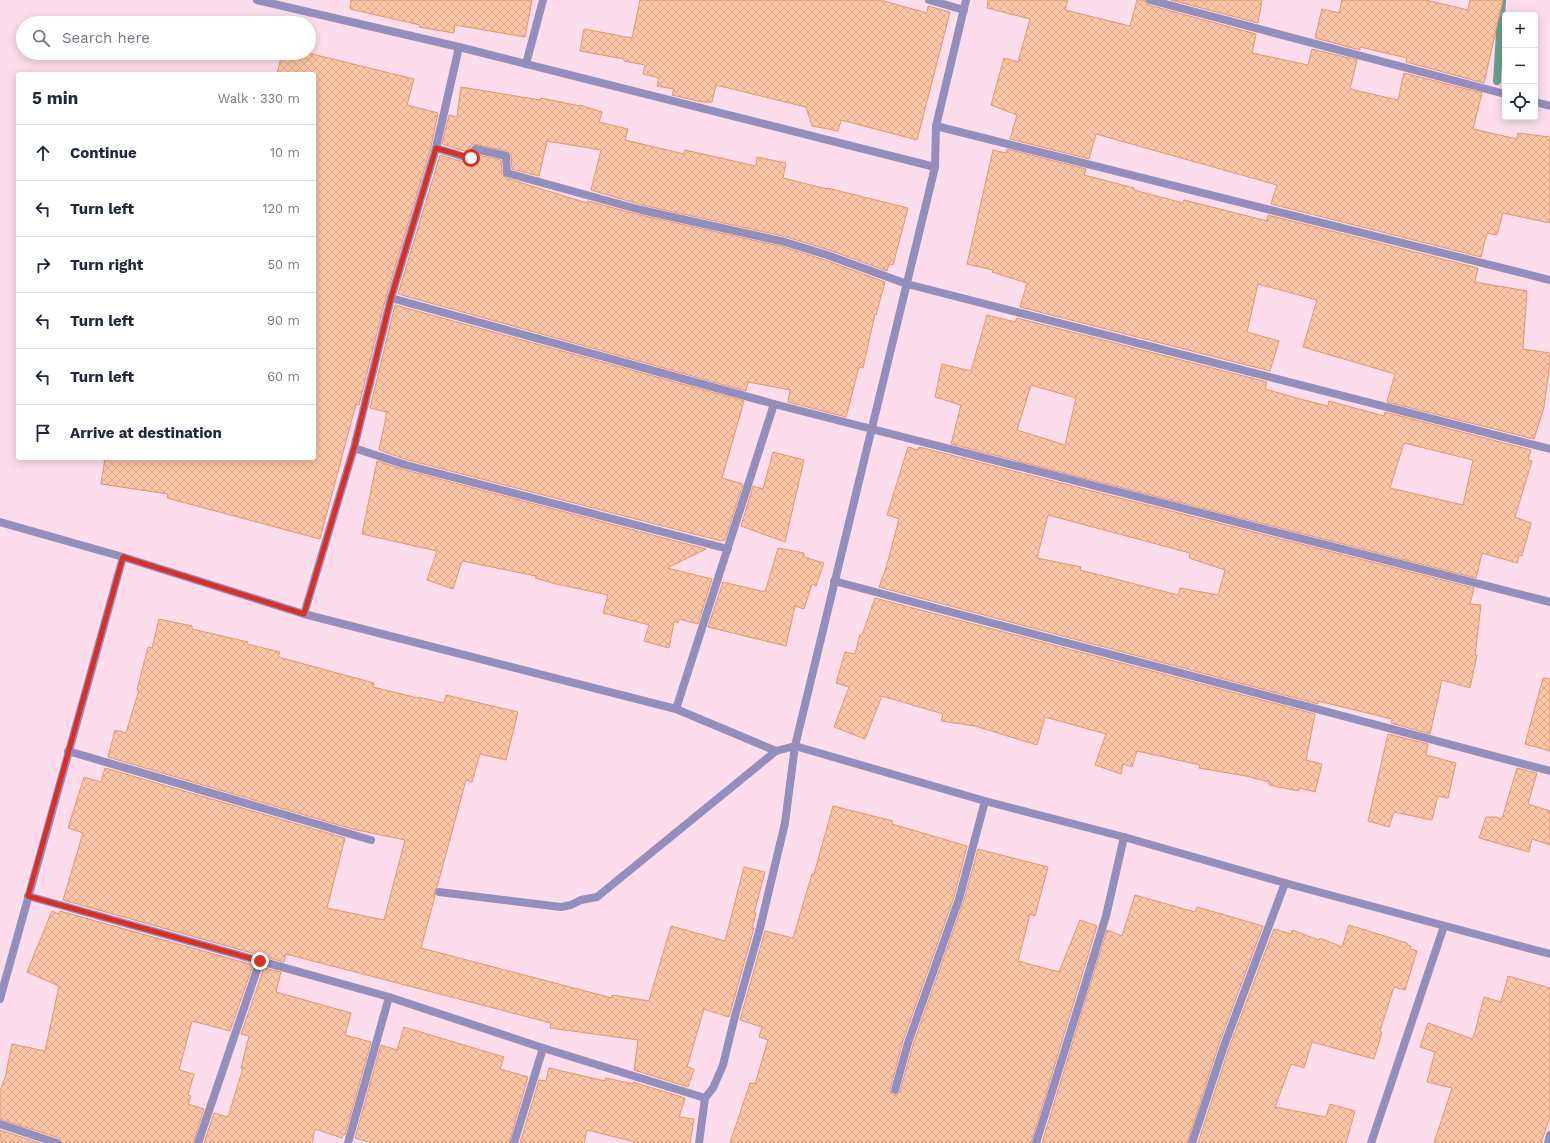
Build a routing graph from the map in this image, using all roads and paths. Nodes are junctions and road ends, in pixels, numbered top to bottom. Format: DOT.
graph roads {
  1 [pos="257,0"];
  2 [pos="543,0"];
  3 [pos="930,0"];
  4 [pos="966,0"];
  5 [pos="1150,0"];
  6 [pos="964,10"];
  7 [pos="459,48"];
  8 [pos="526,64"];
  9 [pos="1502,93"];
  10 [pos="1538,103"];
  11 [pos="1550,106"];
  12 [pos="936,126"];
  13 [pos="436,148"];
  14 [pos="935,167"];
  15 [pos="1550,280"];
  16 [pos="907,284"];
  17 [pos="391,298"];
  18 [pos="774,404"];
  19 [pos="871,429"];
  20 [pos="354,448"];
  21 [pos="1550,449"];
  22 [pos="0,522"];
  23 [pos="728,549"];
  24 [pos="123,557"];
  25 [pos="834,581"];
  26 [pos="1550,602"];
  27 [pos="304,614"];
  28 [pos="676,709"];
  29 [pos="795,746"];
  30 [pos="68,751"];
  31 [pos="776,751"];
  32 [pos="1550,771"];
  33 [pos="985,801"];
  34 [pos="1124,837"];
  35 [pos="371,840"];
  36 [pos="1285,883"];
  37 [pos="440,892"];
  38 [pos="28,896"];
  39 [pos="1444,926"];
  40 [pos="1550,954"];
  41 [pos="260,961"];
  42 [pos="389,997"];
  43 [pos="0,999"];
  44 [pos="543,1048"];
  45 [pos="895,1090"];
  46 [pos="705,1098"];
  47 [pos="0,1124"];
  48 [pos="1550,1135"];
  49 [pos="57,1143"];
  50 [pos="198,1143"];
  51 [pos="348,1143"];
  52 [pos="514,1143"];
  53 [pos="699,1143"];
  54 [pos="1036,1143"];
  55 [pos="1192,1143"];
  56 [pos="1371,1143"];
  57 [pos="1548,1143"];
  1 -- 7 [label="street"];
  2 -- 8 [label="street"];
  3 -- 6 [label="street"];
  4 -- 6 [label="street"];
  5 -- 9 [label="street"];
  6 -- 12 [label="street"];
  7 -- 8 [label="street"];
  7 -- 13 [label="street"];
  8 -- 14 [label="street"];
  10 -- 11 [label="street"];
  12 -- 14 [label="street"];
  12 -- 15 [label="street"];
  13 -- 16 [label="street"];
  13 -- 17 [label="street"];
  14 -- 16 [label="street"];
  16 -- 19 [label="street"];
  16 -- 21 [label="street"];
  17 -- 18 [label="street"];
  17 -- 20 [label="street"];
  18 -- 19 [label="street"];
  18 -- 23 [label="street"];
  19 -- 25 [label="street"];
  19 -- 26 [label="street"];
  20 -- 23 [label="street"];
  20 -- 27 [label="street"];
  22 -- 24 [label="street"];
  23 -- 28 [label="street"];
  24 -- 27 [label="street"];
  24 -- 30 [label="street"];
  25 -- 29 [label="street"];
  25 -- 32 [label="street"];
  27 -- 28 [label="street"];
  28 -- 31 [label="street"];
  29 -- 31 [label="street"];
  29 -- 33 [label="street"];
  29 -- 46 [label="street"];
  30 -- 35 [label="street"];
  30 -- 38 [label="street"];
  31 -- 37 [label="street"];
  33 -- 34 [label="street"];
  33 -- 45 [label="street"];
  34 -- 36 [label="street"];
  34 -- 54 [label="street"];
  36 -- 39 [label="street"];
  36 -- 55 [label="street"];
  38 -- 41 [label="street"];
  38 -- 43 [label="street"];
  39 -- 40 [label="street"];
  39 -- 56 [label="street"];
  41 -- 42 [label="street"];
  41 -- 50 [label="street"];
  42 -- 44 [label="street"];
  42 -- 51 [label="street"];
  44 -- 46 [label="street"];
  44 -- 52 [label="street"];
  46 -- 53 [label="street"];
  47 -- 49 [label="street"];
  48 -- 57 [label="street"];
}
